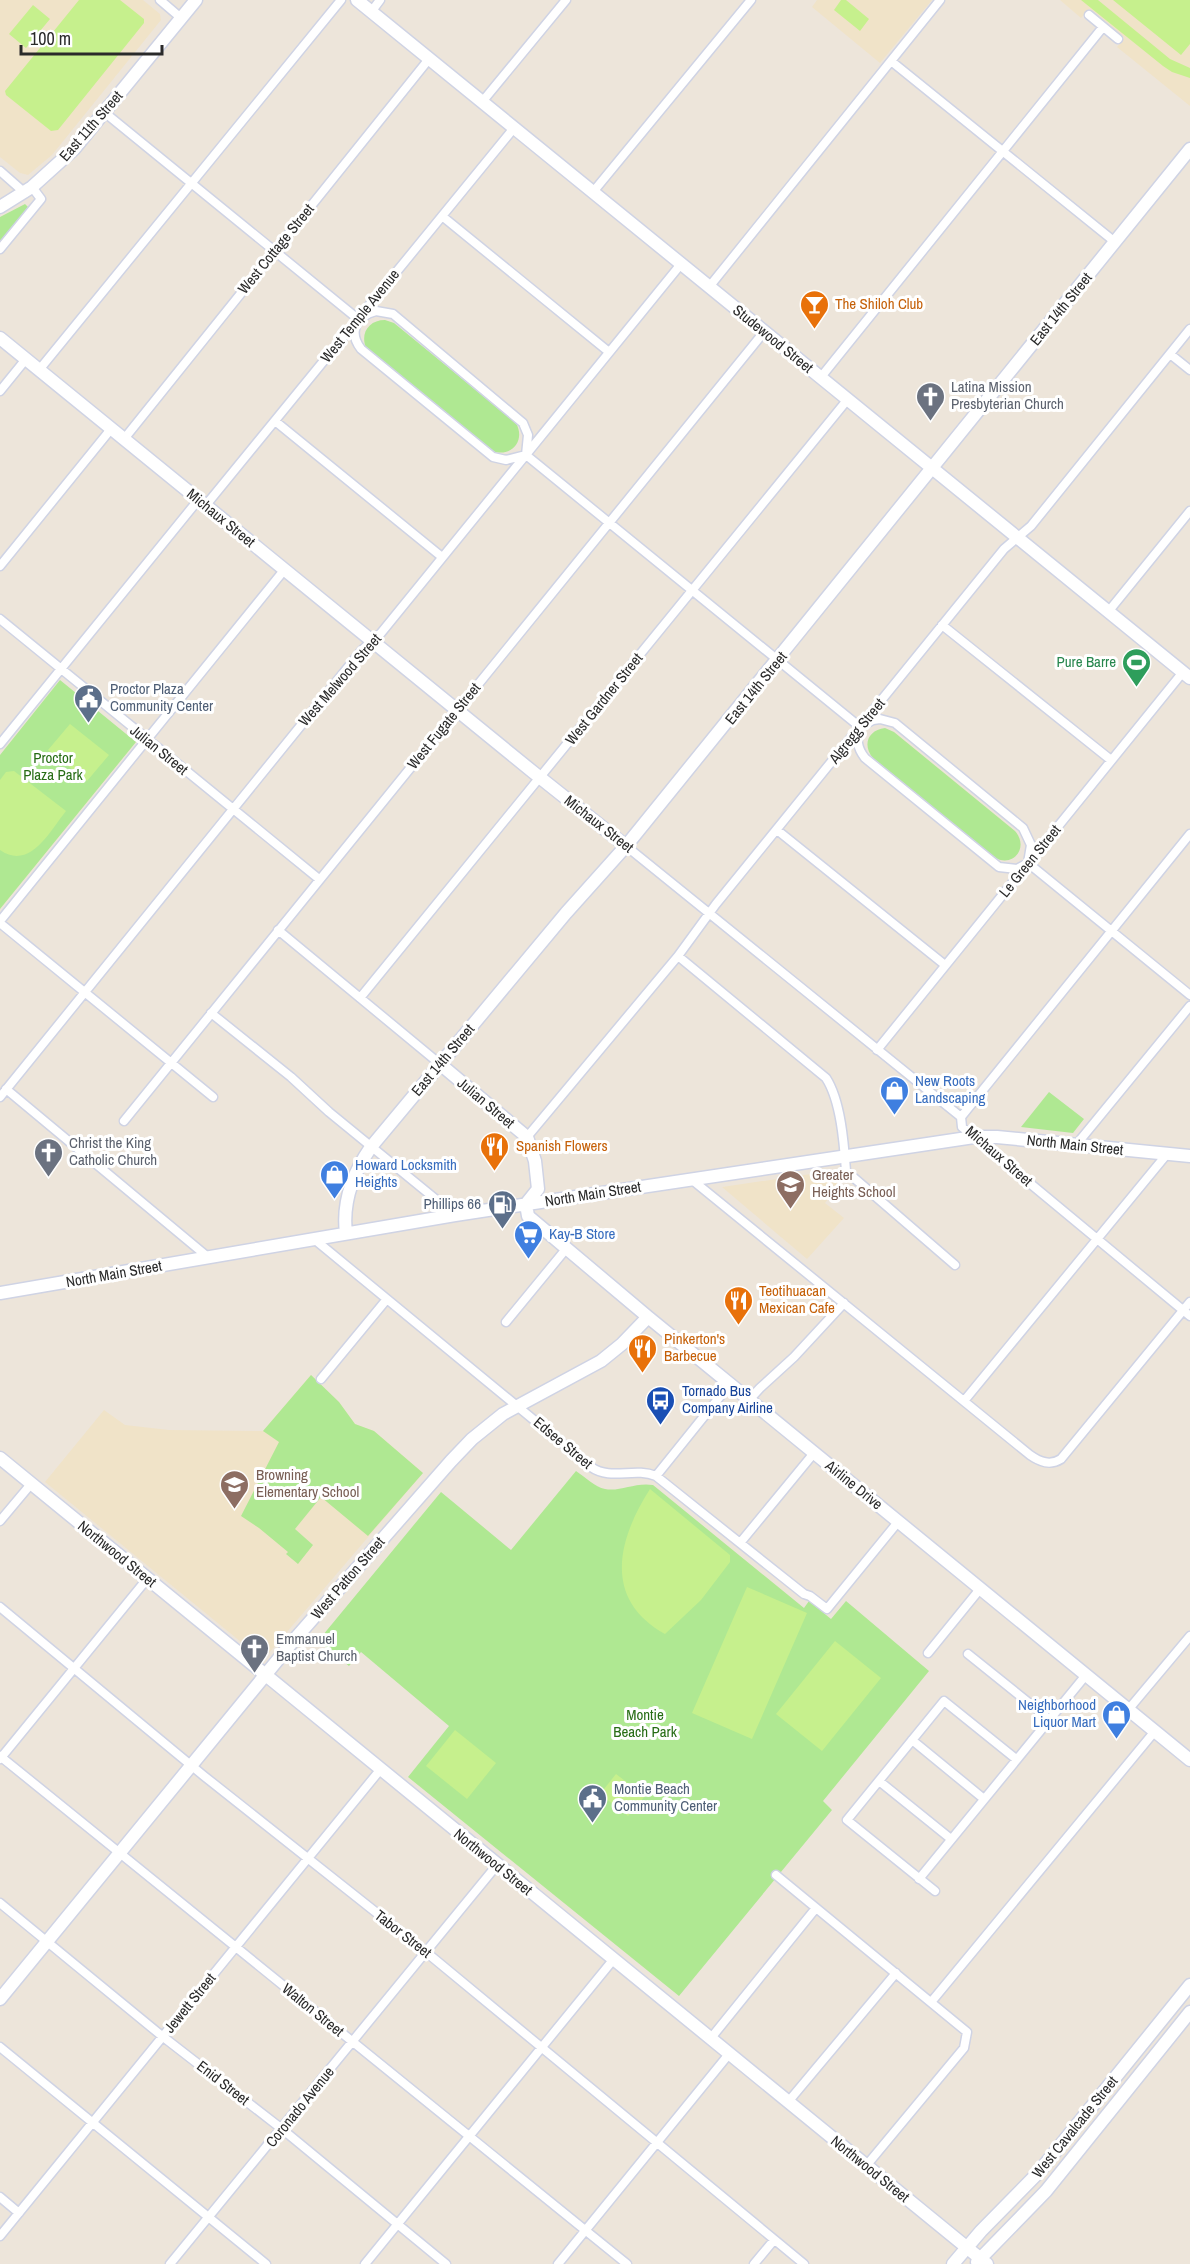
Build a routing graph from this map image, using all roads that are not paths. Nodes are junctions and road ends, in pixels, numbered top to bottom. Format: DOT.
graph roads {
  1 [pos="160,0"];
  2 [pos="196,0"];
  3 [pos="340,0"];
  4 [pos="357,0"];
  5 [pos="381,0"];
  6 [pos="566,0"];
  7 [pos="751,0"];
  8 [pos="940,0"];
  9 [pos="371,12"];
  10 [pos="1089,15"];
  11 [pos="181,18"];
  12 [pos="1103,27"];
  13 [pos="1118,39"];
  14 [pos="429,59"];
  15 [pos="891,61"];
  16 [pos="482,102"];
  17 [pos="104,112"];
  18 [pos="514,128"];
  19 [pos="1190,149"];
  20 [pos="1003,152"];
  21 [pos="0,171"];
  22 [pos="191,183"];
  23 [pos="28,190"];
  24 [pos="593,192"];
  25 [pos="0,207"];
  26 [pos="442,216"];
  27 [pos="1115,242"];
  28 [pos="0,249"];
  29 [pos="275,251"];
  30 [pos="681,264"];
  31 [pos="709,287"];
  32 [pos="358,319"];
  33 [pos="1190,329"];
  34 [pos="764,332"];
  35 [pos="0,338"];
  36 [pos="609,352"];
  37 [pos="1170,354"];
  38 [pos="26,359"];
  39 [pos="39,370"];
  40 [pos="1190,370"];
  41 [pos="821,378"];
  42 [pos="0,391"];
  43 [pos="848,399"];
  44 [pos="275,420"];
  45 [pos="111,429"];
  46 [pos="124,439"];
  47 [pos="526,454"];
  48 [pos="933,469"];
  49 [pos="202,502"];
  50 [pos="1190,511"];
  51 [pos="608,524"];
  52 [pos="1017,538"];
  53 [pos="442,557"];
  54 [pos="0,566"];
  55 [pos="285,570"];
  56 [pos="692,591"];
  57 [pos="1108,612"];
  58 [pos="0,620"];
  59 [pos="942,625"];
  60 [pos="373,641"];
  61 [pos="779,660"];
  62 [pos="60,669"];
  63 [pos="1186,675"];
  64 [pos="457,710"];
  65 [pos="860,727"];
  66 [pos="147,740"];
  67 [pos="0,744"];
  68 [pos="1111,760"];
  69 [pos="541,778"];
  70 [pos="233,809"];
  71 [pos="777,830"];
  72 [pos="1190,834"];
  73 [pos="626,846"];
  74 [pos="1028,863"];
  75 [pos="319,879"];
  76 [pos="710,914"];
  77 [pos="0,922"];
  78 [pos="278,930"];
  79 [pos="1111,931"];
  80 [pos="678,956"];
  81 [pos="945,965"];
  82 [pos="86,992"];
  83 [pos="1190,995"];
  84 [pos="360,998"];
  85 [pos="1190,1006"];
  86 [pos="211,1013"];
  87 [pos="877,1050"];
  88 [pos="171,1063"];
  89 [pos="440,1064"];
  90 [pos="6,1089"];
  91 [pos="0,1097"];
  92 [pos="213,1097"];
  93 [pos="961,1117"];
  94 [pos="124,1121"];
  95 [pos="527,1137"];
  96 [pos="974,1137"];
  97 [pos="1076,1145"];
  98 [pos="371,1147"];
  99 [pos="1167,1154"];
  100 [pos="845,1155"];
  101 [pos="1190,1156"];
  102 [pos="691,1179"];
  103 [pos="526,1204"];
  104 [pos="455,1215"];
  105 [pos="346,1233"];
  106 [pos="314,1239"];
  107 [pos="1097,1240"];
  108 [pos="566,1249"];
  109 [pos="210,1258"];
  110 [pos="955,1265"];
  111 [pos="0,1293"];
  112 [pos="387,1299"];
  113 [pos="1190,1302"];
  114 [pos="844,1303"];
  115 [pos="1187,1313"];
  116 [pos="648,1317"];
  117 [pos="506,1322"];
  118 [pos="321,1379"];
  119 [pos="730,1384"];
  120 [pos="749,1400"];
  121 [pos="964,1401"];
  122 [pos="519,1406"];
  123 [pos="814,1453"];
  124 [pos="0,1458"];
  125 [pos="656,1476"];
  126 [pos="31,1484"];
  127 [pos="0,1521"];
  128 [pos="898,1522"];
  129 [pos="740,1543"];
  130 [pos="147,1579"];
  131 [pos="980,1589"];
  132 [pos="0,1607"];
  133 [pos="1190,1636"];
  134 [pos="928,1653"];
  135 [pos="968,1654"];
  136 [pos="74,1668"];
  137 [pos="265,1675"];
  138 [pos="1086,1675"];
  139 [pos="1128,1710"];
  140 [pos="1049,1719"];
  141 [pos="1155,1731"];
  142 [pos="912,1740"];
  143 [pos="0,1757"];
  144 [pos="1016,1759"];
  145 [pos="1190,1760"];
  146 [pos="191,1765"];
  147 [pos="380,1770"];
  148 [pos="879,1780"];
  149 [pos="984,1799"];
  150 [pos="951,1839"];
  151 [pos="120,1854"];
  152 [pos="308,1859"];
  153 [pos="497,1866"];
  154 [pos="776,1875"];
  155 [pos="919,1879"];
  156 [pos="934,1891"];
  157 [pos="0,1903"];
  158 [pos="816,1908"];
  159 [pos="47,1942"];
  160 [pos="235,1947"];
  161 [pos="426,1952"];
  162 [pos="613,1960"];
  163 [pos="896,1973"];
  164 [pos="1189,1986"];
  165 [pos="0,2000"];
  166 [pos="932,2001"];
  167 [pos="1190,2012"];
  168 [pos="162,2036"];
  169 [pos="711,2038"];
  170 [pos="1146,2040"];
  171 [pos="352,2042"];
  172 [pos="0,2047"];
  173 [pos="541,2048"];
  174 [pos="1158,2052"];
  175 [pos="729,2054"];
  176 [pos="1122,2097"];
  177 [pos="788,2103"];
  178 [pos="92,2122"];
  179 [pos="282,2129"];
  180 [pos="470,2136"];
  181 [pos="658,2142"];
  182 [pos="1059,2148"];
  183 [pos="1073,2159"];
  184 [pos="866,2166"];
  185 [pos="0,2197"];
  186 [pos="19,2212"];
  187 [pos="208,2218"];
  188 [pos="397,2224"];
  189 [pos="586,2230"];
  190 [pos="0,2236"];
  191 [pos="774,2240"];
  192 [pos="967,2248"];
  193 [pos="981,2262"];
  194 [pos="170,2264"];
  195 [pos="266,2264"];
  196 [pos="365,2264"];
  197 [pos="446,2264"];
  198 [pos="558,2264"];
  199 [pos="627,2264"];
  200 [pos="754,2264"];
  201 [pos="804,2264"];
  202 [pos="953,2264"];
  1 -- 11 [label="street"];
  2 -- 11 [label="street, East 11th Street"];
  3 -- 22 [label="street"];
  4 -- 9 [label="street, Studewood Street"];
  5 -- 9 [label="street"];
  6 -- 16 [label="street"];
  7 -- 24 [label="street"];
  8 -- 15 [label="street"];
  9 -- 14 [label="street, Studewood Street"];
  10 -- 12 [label="street"];
  11 -- 17 [label="street, East 11th Street"];
  12 -- 13 [label="street"];
  12 -- 20 [label="street"];
  14 -- 16 [label="street, Studewood Street"];
  14 -- 29 [label="street, West Cottage Street"];
  15 -- 20 [label="street"];
  15 -- 31 [label="street"];
  16 -- 18 [label="street, Studewood Street"];
  17 -- 22 [label="street"];
  17 -- 23 [label="street, East 11th Street"];
  18 -- 24 [label="street, Studewood Street"];
  18 -- 26 [label="street, West Temple Avenue"];
  19 -- 27 [label="street, East 14th Street"];
  20 -- 27 [label="street"];
  20 -- 41 [label="street"];
  21 -- 23 [label="street"];
  22 -- 29 [label="street"];
  22 -- 39 [label="street"];
  23 -- 25 [label="street, East 11th Street"];
  23 -- 28 [label="street"];
  24 -- 30 [label="street, Studewood Street"];
  26 -- 32 [label="street, West Temple Avenue"];
  26 -- 36 [label="street"];
  27 -- 48 [label="street, East 14th Street"];
  29 -- 32 [label="street"];
  29 -- 46 [label="street, West Cottage Street"];
  30 -- 31 [label="street, Studewood Street"];
  30 -- 36 [label="street, West Melwood Street"];
  31 -- 34 [label="street, Studewood Street"];
  32 -- 44 [label="street, West Temple Avenue"];
  32 -- 47 [label="street"];
  32 -- 47 [label="street"];
  33 -- 37 [label="street, Algregg Street"];
  34 -- 41 [label="street, Studewood Street"];
  34 -- 51 [label="street, West Fugate Street"];
  35 -- 38 [label="street, Michaux Street"];
  36 -- 47 [label="street, West Melwood Street"];
  37 -- 40 [label="street"];
  37 -- 52 [label="street, Algregg Street"];
  38 -- 39 [label="street, Michaux Street"];
  38 -- 42 [label="street"];
  39 -- 45 [label="street, Michaux Street"];
  41 -- 43 [label="street, Studewood Street"];
  43 -- 48 [label="street, Studewood Street"];
  43 -- 56 [label="street, West Gardner Street"];
  44 -- 49 [label="street, West Temple Avenue"];
  44 -- 53 [label="street"];
  45 -- 46 [label="street, Michaux Street"];
  45 -- 54 [label="street"];
  46 -- 49 [label="street, Michaux Street"];
  47 -- 51 [label="street"];
  47 -- 53 [label="street, West Melwood Street"];
  48 -- 52 [label="street, Studewood Street"];
  48 -- 61 [label="street, East 14th Street"];
  49 -- 55 [label="street, Michaux Street"];
  49 -- 62 [label="street, West Temple Avenue"];
  50 -- 57 [label="street"];
  51 -- 56 [label="street"];
  51 -- 64 [label="street, West Fugate Street"];
  52 -- 57 [label="street, Studewood Street"];
  52 -- 59 [label="street, Algregg Street"];
  53 -- 60 [label="street, West Melwood Street"];
  55 -- 60 [label="street, Michaux Street"];
  55 -- 66 [label="street"];
  56 -- 61 [label="street"];
  56 -- 69 [label="street, West Gardner Street"];
  57 -- 63 [label="street, Studewood Street"];
  58 -- 62 [label="street, Julian Street"];
  59 -- 65 [label="street, Algregg Street"];
  59 -- 68 [label="street"];
  60 -- 64 [label="street, Michaux Street"];
  60 -- 70 [label="street, West Melwood Street"];
  61 -- 65 [label="street"];
  61 -- 73 [label="street, East 14th Street"];
  62 -- 66 [label="street, Julian Street"];
  62 -- 67 [label="street, West Temple Avenue"];
  63 -- 68 [label="street, Le Green Street"];
  64 -- 69 [label="street, Michaux Street"];
  64 -- 75 [label="street, West Fugate Street"];
  65 -- 71 [label="street, Algregg Street"];
  65 -- 74 [label="street"];
  65 -- 74 [label="street"];
  66 -- 70 [label="street, Julian Street"];
  66 -- 77 [label="street"];
  68 -- 74 [label="street, Le Green Street"];
  69 -- 73 [label="street, Michaux Street"];
  69 -- 84 [label="street, West Gardner Street"];
  70 -- 75 [label="street, Julian Street"];
  70 -- 82 [label="street, West Melwood Street"];
  71 -- 76 [label="street, Algregg Street"];
  71 -- 81 [label="street"];
  72 -- 79 [label="street"];
  73 -- 76 [label="street, Michaux Street"];
  73 -- 89 [label="street, East 14th Street"];
  74 -- 79 [label="street"];
  74 -- 81 [label="street, Le Green Street"];
  75 -- 78 [label="street, West Fugate Street"];
  76 -- 80 [label="street, Algregg Street"];
  76 -- 87 [label="street, Michaux Street"];
  77 -- 82 [label="street"];
  78 -- 84 [label="street, Julian Street"];
  78 -- 86 [label="street, West Fugate Street"];
  79 -- 83 [label="street"];
  79 -- 93 [label="street"];
  80 -- 95 [label="street, Algregg Street"];
  80 -- 100 [label="street"];
  81 -- 87 [label="street, Le Green Street"];
  82 -- 88 [label="street"];
  82 -- 90 [label="street, West Melwood Street"];
  84 -- 89 [label="street, Julian Street"];
  85 -- 97 [label="street"];
  86 -- 88 [label="street, West Fugate Street"];
  86 -- 98 [label="street"];
  87 -- 93 [label="street, Michaux Street"];
  88 -- 92 [label="street"];
  88 -- 94 [label="street, West Fugate Street"];
  89 -- 95 [label="street, Julian Street"];
  89 -- 98 [label="street, East 14th Street"];
  90 -- 91 [label="street, West Melwood Street"];
  90 -- 109 [label="street"];
  93 -- 96 [label="street, Michaux Street"];
  95 -- 103 [label="street, Julian Street"];
  96 -- 97 [label="street, North Main Street"];
  96 -- 100 [label="street, North Main Street"];
  96 -- 107 [label="street, Michaux Street"];
  97 -- 99 [label="street, North Main Street"];
  98 -- 104 [label="street"];
  98 -- 105 [label="street, East 14th Street"];
  99 -- 101 [label="street, North Main Street"];
  99 -- 107 [label="street"];
  100 -- 102 [label="street, North Main Street"];
  100 -- 110 [label="street"];
  102 -- 103 [label="street, North Main Street"];
  102 -- 114 [label="street"];
  103 -- 104 [label="street, North Main Street"];
  103 -- 108 [label="street, Airline Drive"];
  104 -- 105 [label="street, North Main Street"];
  105 -- 106 [label="street, North Main Street"];
  106 -- 109 [label="street, North Main Street"];
  106 -- 112 [label="street, Edsee Street"];
  107 -- 115 [label="street, Michaux Street"];
  107 -- 121 [label="street"];
  108 -- 116 [label="street, Airline Drive"];
  108 -- 117 [label="street"];
  109 -- 111 [label="street, North Main Street"];
  112 -- 118 [label="street"];
  112 -- 122 [label="street, Edsee Street"];
  113 -- 115 [label="street"];
  114 -- 120 [label="street"];
  114 -- 121 [label="street"];
  115 -- 121 [label="street"];
  116 -- 119 [label="street, Airline Drive"];
  116 -- 122 [label="street, West Patton Street"];
  119 -- 120 [label="street, Airline Drive"];
  119 -- 125 [label="street"];
  120 -- 123 [label="street, Airline Drive"];
  122 -- 125 [label="street, Edsee Street"];
  122 -- 137 [label="street, West Patton Street"];
  123 -- 128 [label="street, Airline Drive"];
  123 -- 129 [label="street"];
  124 -- 126 [label="street, Northwood Street"];
  125 -- 129 [label="street"];
  126 -- 127 [label="street"];
  126 -- 130 [label="street, Northwood Street"];
  128 -- 129 [label="street"];
  128 -- 131 [label="street, Airline Drive"];
  130 -- 136 [label="street"];
  130 -- 137 [label="street, Northwood Street"];
  131 -- 134 [label="street"];
  131 -- 138 [label="street, Airline Drive"];
  132 -- 136 [label="street, Tabor Street"];
  133 -- 139 [label="street"];
  135 -- 140 [label="street"];
  136 -- 143 [label="street"];
  136 -- 146 [label="street, Tabor Street"];
  137 -- 146 [label="street, West Patton Street"];
  137 -- 147 [label="street, Northwood Street"];
  138 -- 139 [label="street, Airline Drive"];
  138 -- 140 [label="street"];
  139 -- 141 [label="street, Airline Drive"];
  140 -- 144 [label="street"];
  141 -- 145 [label="street, Airline Drive"];
  141 -- 166 [label="street"];
  142 -- 144 [label="street"];
  142 -- 148 [label="street"];
  142 -- 149 [label="street"];
  143 -- 151 [label="street, Walton Street"];
  144 -- 149 [label="street"];
  146 -- 151 [label="street, West Patton Street"];
  146 -- 152 [label="street, Tabor Street"];
  147 -- 152 [label="street, Jewett Street"];
  147 -- 153 [label="street, Northwood Street"];
  148 -- 150 [label="street"];
  148 -- 155 [label="street"];
  149 -- 150 [label="street"];
  150 -- 155 [label="street"];
  151 -- 159 [label="street, West Patton Street"];
  151 -- 160 [label="street, Walton Street"];
  152 -- 160 [label="street, Jewett Street"];
  152 -- 161 [label="street, Tabor Street"];
  153 -- 161 [label="street, Coronado Avenue"];
  153 -- 162 [label="street, Northwood Street"];
  154 -- 158 [label="street"];
  155 -- 156 [label="street"];
  157 -- 159 [label="street, Enid Street"];
  158 -- 163 [label="street"];
  158 -- 169 [label="street"];
  159 -- 165 [label="street, West Patton Street"];
  159 -- 168 [label="street, Enid Street"];
  160 -- 168 [label="street, Jewett Street"];
  160 -- 171 [label="street, Walton Street"];
  161 -- 171 [label="street, Coronado Avenue"];
  161 -- 173 [label="street, Tabor Street"];
  162 -- 169 [label="street, Northwood Street"];
  162 -- 173 [label="street"];
  163 -- 166 [label="street"];
  163 -- 177 [label="street"];
  164 -- 170 [label="street, West Cavalcade Street"];
  164 -- 174 [label="street"];
  166 -- 184 [label="street"];
  167 -- 174 [label="street, West Cavalcade Street"];
  168 -- 178 [label="street, Jewett Street"];
  168 -- 179 [label="street, Enid Street"];
  169 -- 175 [label="street, Northwood Street"];
  170 -- 176 [label="street"];
  170 -- 182 [label="street, West Cavalcade Street"];
  171 -- 179 [label="street, Coronado Avenue"];
  171 -- 180 [label="street, Walton Street"];
  172 -- 178 [label="street"];
  173 -- 180 [label="street"];
  173 -- 181 [label="street, Tabor Street"];
  174 -- 176 [label="street, West Cavalcade Street"];
  175 -- 177 [label="street, Northwood Street"];
  175 -- 181 [label="street"];
  176 -- 183 [label="street, West Cavalcade Street"];
  177 -- 184 [label="street, Northwood Street"];
  178 -- 186 [label="street, Jewett Street"];
  178 -- 187 [label="street"];
  179 -- 187 [label="street, Coronado Avenue"];
  179 -- 188 [label="street, Enid Street"];
  180 -- 188 [label="street"];
  180 -- 189 [label="street, Walton Street"];
  181 -- 189 [label="street"];
  181 -- 191 [label="street, Tabor Street"];
  182 -- 183 [label="street"];
  182 -- 192 [label="street, West Cavalcade Street"];
  183 -- 193 [label="street, West Cavalcade Street"];
  184 -- 192 [label="street, Northwood Street"];
  185 -- 186 [label="street"];
  186 -- 190 [label="street, Jewett Street"];
  187 -- 194 [label="street, Coronado Avenue"];
  187 -- 195 [label="street"];
  188 -- 196 [label="street"];
  188 -- 197 [label="street, Enid Street"];
  189 -- 198 [label="street"];
  189 -- 199 [label="street, Walton Street"];
  191 -- 200 [label="street"];
  191 -- 201 [label="street, Tabor Street"];
  192 -- 193 [label="street, Northwood Street"];
  192 -- 202 [label="street, West Cavalcade Street"];
}
